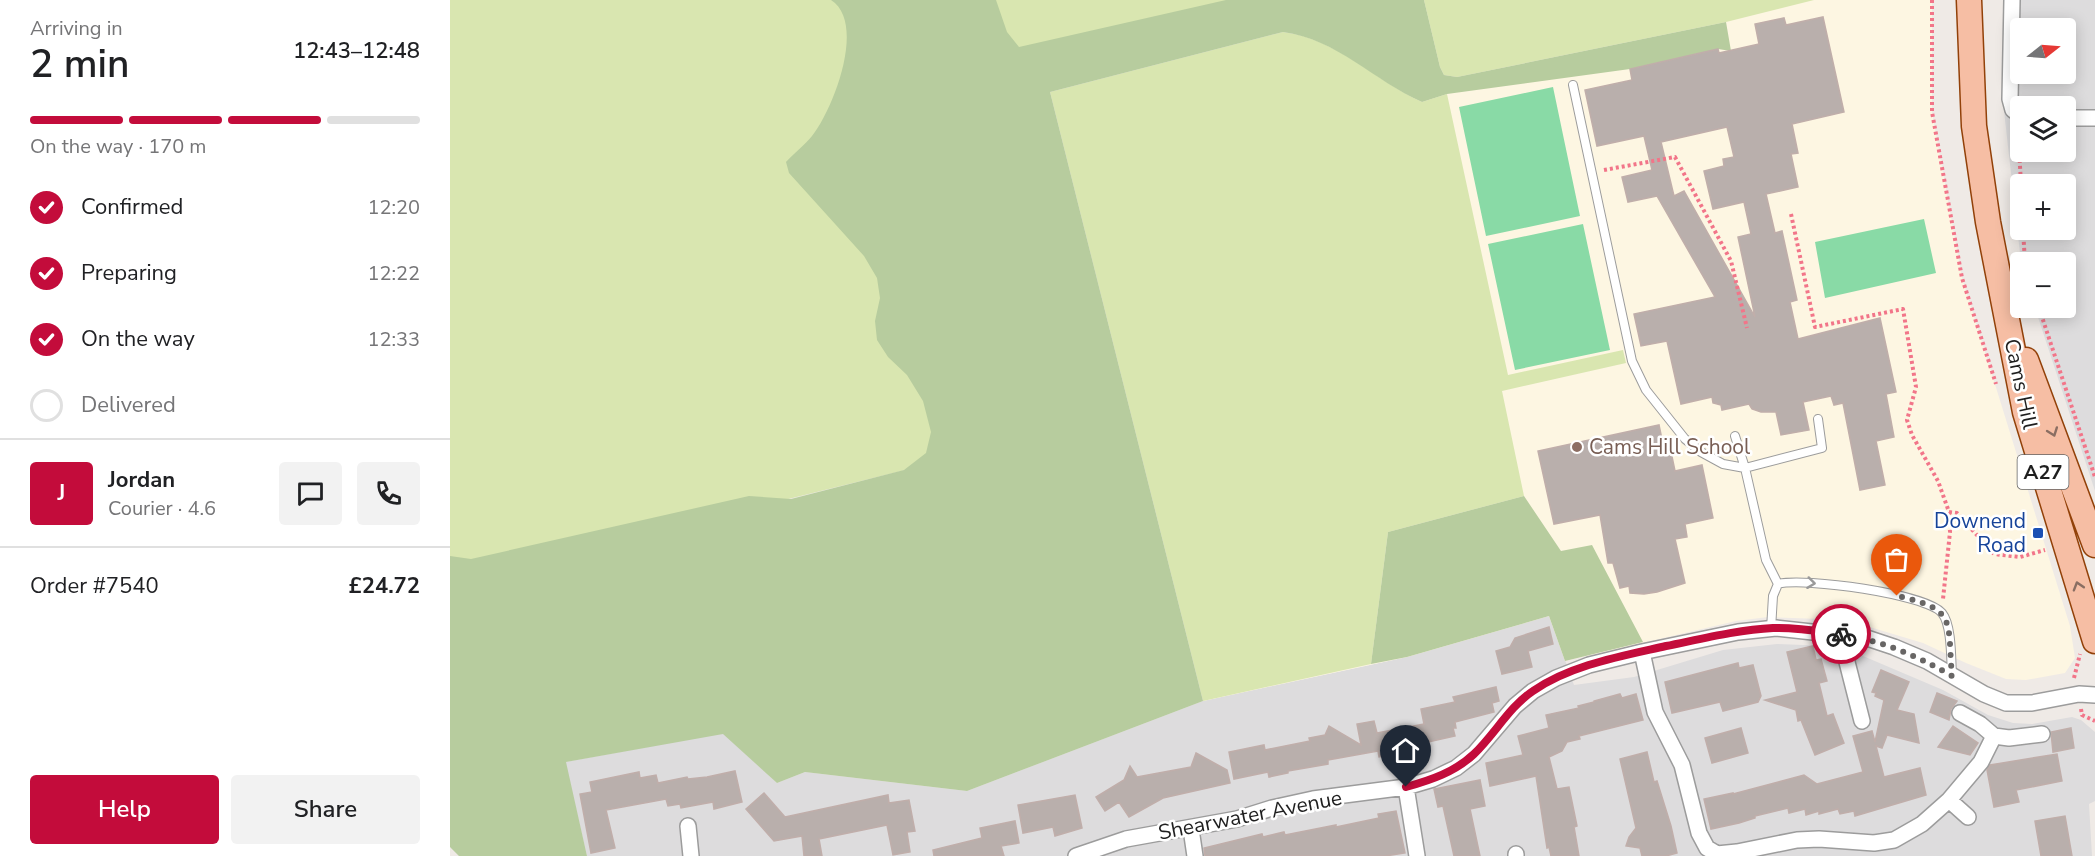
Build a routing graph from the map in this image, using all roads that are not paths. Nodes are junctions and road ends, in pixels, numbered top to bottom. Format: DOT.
graph roads {
  1 [pos="1969,0"];
  2 [pos="2012,0"];
  3 [pos="1572,85"];
  4 [pos="2010,96"];
  5 [pos="2076,118"];
  6 [pos="2095,118"];
  7 [pos="2004,298"];
  8 [pos="1818,419"];
  9 [pos="1735,436"];
  10 [pos="1745,468"];
  11 [pos="2095,545"];
  12 [pos="1778,584"];
  13 [pos="1771,628"];
  14 [pos="1848,635"];
  15 [pos="2095,641"];
  16 [pos="1642,652"];
  17 [pos="1952,676"];
  18 [pos="2095,695"];
  19 [pos="1960,713"];
  20 [pos="1862,721"];
  21 [pos="2042,734"];
  22 [pos="1994,736"];
  23 [pos="1406,787"];
  24 [pos="1949,800"];
  25 [pos="1968,817"];
  26 [pos="688,826"];
  27 [pos="1191,829"];
  28 [pos="695,855"];
  29 [pos="1076,856"];
  30 [pos="1195,856"];
  31 [pos="1417,856"];
  1 -- 7 [label="main road, Cams Hill / A27"];
  2 -- 4 [label="street"];
  3 -- 10 [label="lane"];
  5 -- 6 [label="street"];
  7 -- 11 [label="main road, Cams Hill / A27, one-way"];
  15 -- 7 [label="main road, Cams Hill / A27, one-way"];
  8 -- 10 [label="lane"];
  9 -- 10 [label="lane"];
  10 -- 12 [label="lane"];
  12 -- 13 [label="lane"];
  12 -- 17 [label="lane, one-way"];
  13 -- 14 [label="street, Shearwater Avenue"];
  13 -- 16 [label="street, Shearwater Avenue"];
  14 -- 17 [label="street, Shearwater Avenue"];
  14 -- 20 [label="street"];
  16 -- 23 [label="street, Shearwater Avenue"];
  16 -- 24 [label="street"];
  17 -- 18 [label="street, Shearwater Avenue"];
  19 -- 22 [label="street"];
  21 -- 22 [label="street"];
  22 -- 24 [label="street"];
  23 -- 27 [label="street, Shearwater Avenue"];
  23 -- 31 [label="street"];
  24 -- 25 [label="street"];
  26 -- 28 [label="street"];
  27 -- 29 [label="street, Shearwater Avenue"];
  27 -- 30 [label="street"];
}
